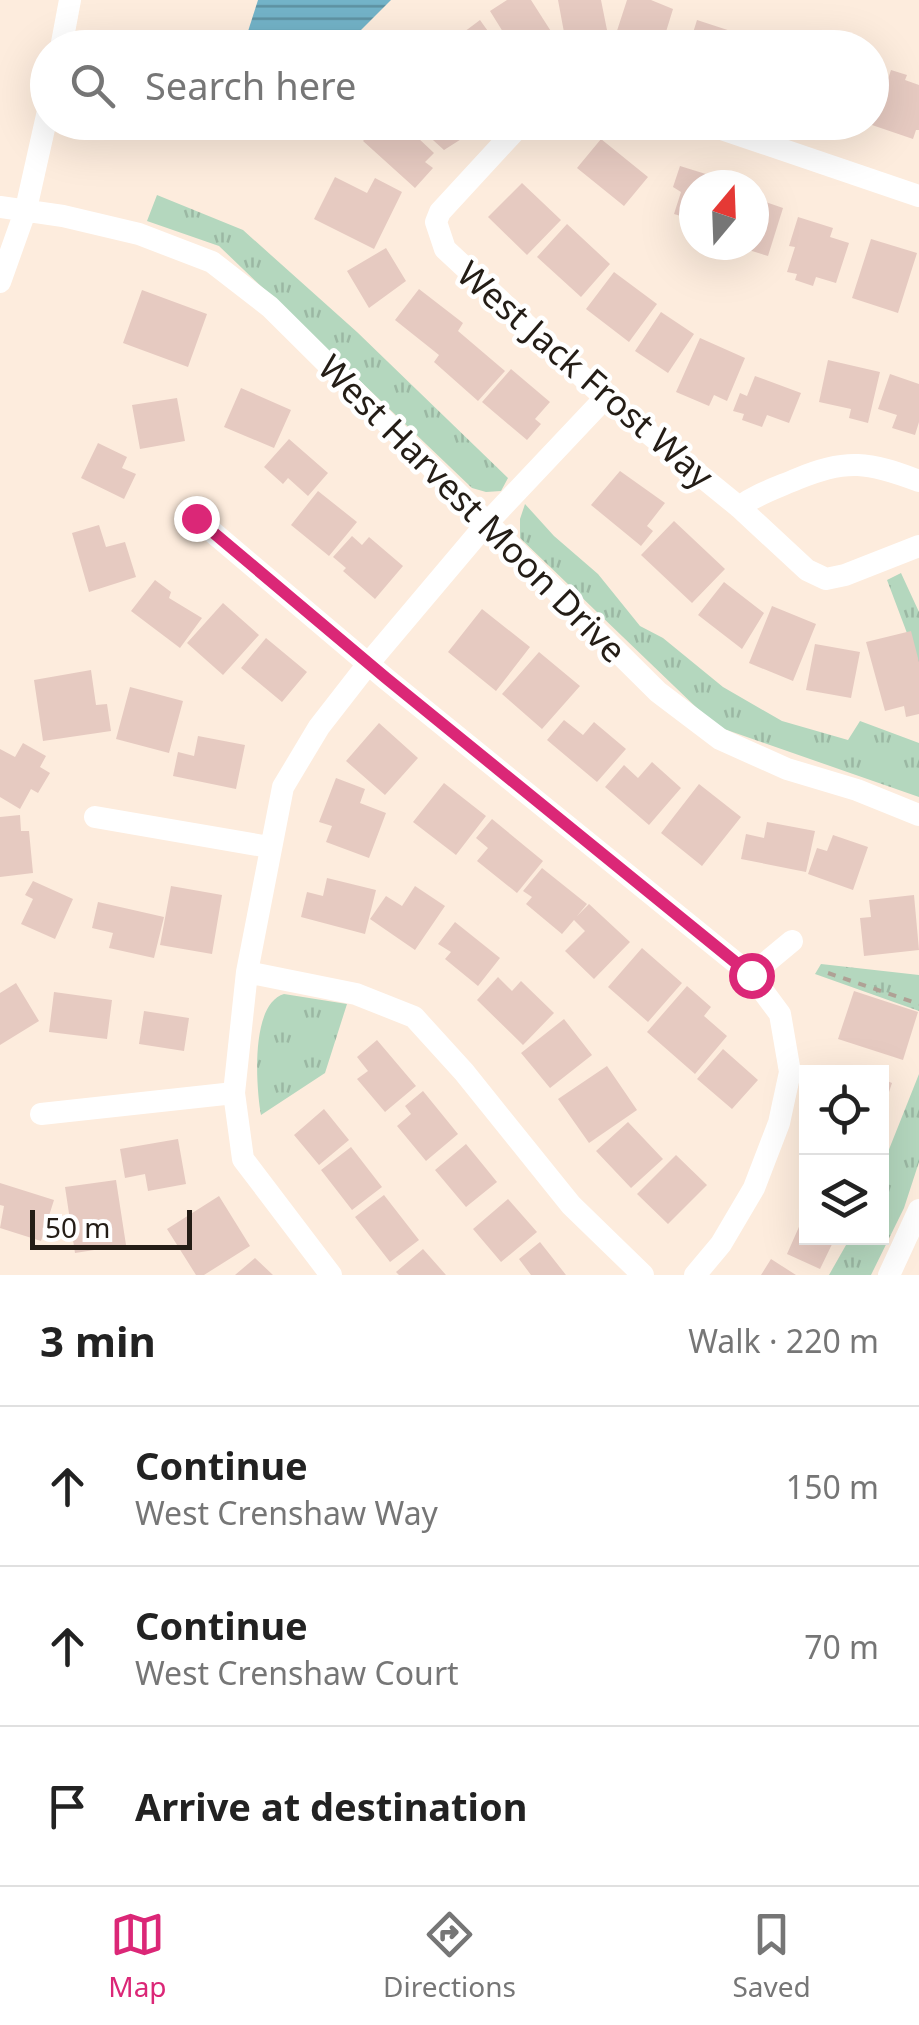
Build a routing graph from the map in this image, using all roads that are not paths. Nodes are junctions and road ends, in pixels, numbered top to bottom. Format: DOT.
graph roads {
  1 [pos="70,0"];
  2 [pos="65,30"];
  3 [pos="41,140"];
  4 [pos="506,140"];
  5 [pos="755,140"];
  6 [pos="919,196"];
  7 [pos="0,206"];
  8 [pos="26,209"];
  9 [pos="0,282"];
  10 [pos="605,398"];
  11 [pos="919,481"];
  12 [pos="739,507"];
  13 [pos="196,518"];
  14 [pos="486,523"];
  15 [pos="919,546"];
  16 [pos="368,664"];
  17 [pos="919,815"];
  18 [pos="95,817"];
  19 [pos="269,847"];
  20 [pos="792,941"];
  21 [pos="247,972"];
  22 [pos="751,975"];
  23 [pos="234,1093"];
  24 [pos="41,1114"];
  25 [pos="917,1225"];
  26 [pos="331,1275"];
  27 [pos="642,1275"];
  28 [pos="695,1275"];
  29 [pos="890,1275"];
  1 -- 2 [label="street"];
  3 -- 8 [label="street"];
  4 -- 10 [label="street, West Jack Frost Way"];
  5 -- 6 [label="street"];
  7 -- 8 [label="street, West Harvest Moon Drive"];
  8 -- 9 [label="street"];
  8 -- 14 [label="street, West Harvest Moon Drive"];
  10 -- 12 [label="street, West Jack Frost Way"];
  10 -- 14 [label="street"];
  11 -- 12 [label="street, West Jack Frost Way"];
  12 -- 15 [label="street, West Jack Frost Way"];
  13 -- 16 [label="street"];
  14 -- 16 [label="street"];
  14 -- 17 [label="street, West Harvest Moon Drive"];
  16 -- 19 [label="street"];
  16 -- 22 [label="street"];
  18 -- 19 [label="street"];
  19 -- 21 [label="street"];
  20 -- 22 [label="street"];
  21 -- 23 [label="street"];
  21 -- 27 [label="street"];
  22 -- 28 [label="street"];
  23 -- 24 [label="street"];
  23 -- 26 [label="street"];
  25 -- 29 [label="street"];
}
